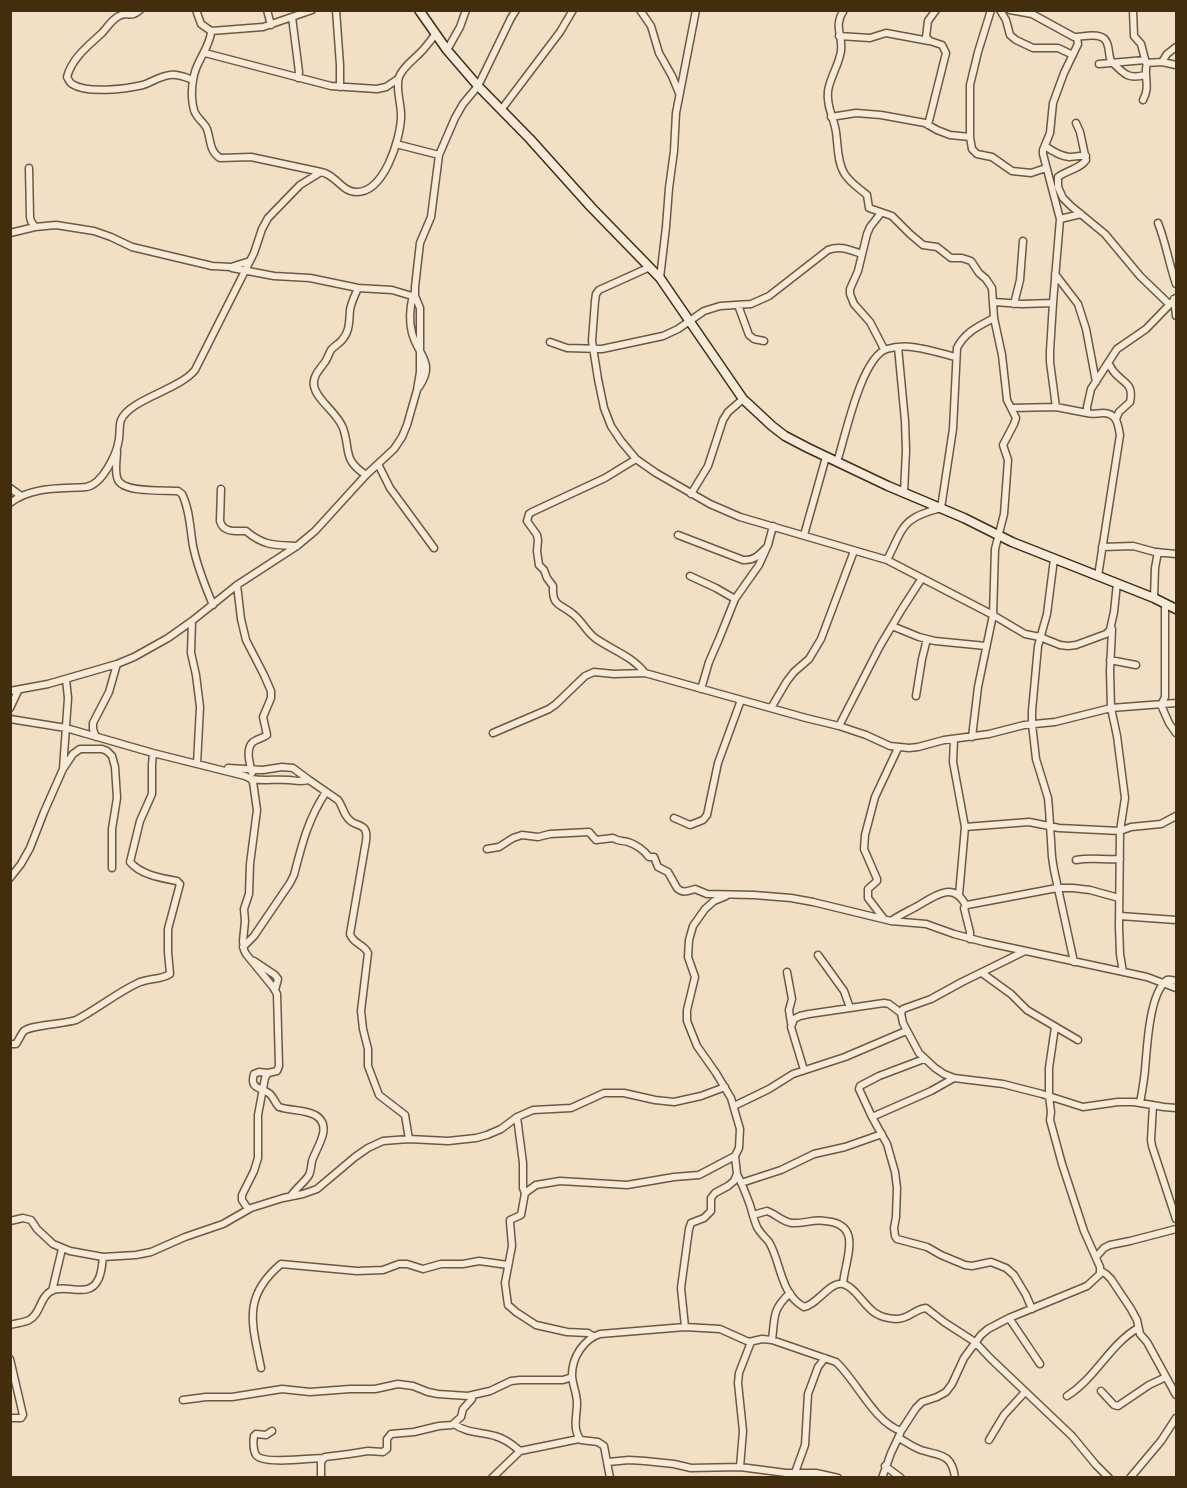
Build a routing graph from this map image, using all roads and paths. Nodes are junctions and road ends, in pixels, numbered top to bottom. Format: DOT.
graph roads {
  1 [pos="140,10"];
  2 [pos="196,10"];
  3 [pos="267,10"];
  4 [pos="312,10"];
  5 [pos="336,10"];
  6 [pos="419,10"];
  7 [pos="466,10"];
  8 [pos="516,10"];
  9 [pos="573,10"];
  10 [pos="640,10"];
  11 [pos="696,10"];
  12 [pos="844,10"];
  13 [pos="936,10"];
  14 [pos="991,10"];
  15 [pos="1000,10"];
  16 [pos="1010,10"];
  17 [pos="1133,10"];
  18 [pos="1015,11"];
  19 [pos="292,17"];
  20 [pos="271,25"];
  21 [pos="211,31"];
  22 [pos="435,35"];
  23 [pos="839,36"];
  24 [pos="1077,38"];
  25 [pos="930,41"];
  26 [pos="1176,47"];
  27 [pos="447,50"];
  28 [pos="205,53"];
  29 [pos="1073,55"];
  30 [pos="1146,62"];
  31 [pos="1162,62"];
  32 [pos="1099,64"];
  33 [pos="1113,64"];
  34 [pos="1176,65"];
  35 [pos="1145,75"];
  36 [pos="298,78"];
  37 [pos="398,79"];
  38 [pos="193,80"];
  39 [pos="478,86"];
  40 [pos="340,87"];
  41 [pos="679,94"];
  42 [pos="1143,100"];
  43 [pos="501,110"];
  44 [pos="831,117"];
  45 [pos="1076,123"];
  46 [pos="928,125"];
  47 [pos="970,137"];
  48 [pos="396,144"];
  49 [pos="1045,146"];
  50 [pos="439,156"];
  51 [pos="1086,156"];
  52 [pos="29,168"];
  53 [pos="1046,168"];
  54 [pos="321,172"];
  55 [pos="881,213"];
  56 [pos="1081,214"];
  57 [pos="1060,219"];
  58 [pos="1158,224"];
  59 [pos="35,227"];
  60 [pos="10,233"];
  61 [pos="1023,241"];
  62 [pos="862,254"];
  63 [pos="250,261"];
  64 [pos="222,267"];
  65 [pos="650,267"];
  66 [pos="244,271"];
  67 [pos="1056,274"];
  68 [pos="660,278"];
  69 [pos="1176,284"];
  70 [pos="415,287"];
  71 [pos="358,288"];
  72 [pos="412,296"];
  73 [pos="1175,298"];
  74 [pos="994,302"];
  75 [pos="1053,303"];
  76 [pos="1014,304"];
  77 [pos="1169,304"];
  78 [pos="738,305"];
  79 [pos="1176,316"];
  80 [pos="994,318"];
  81 [pos="690,320"];
  82 [pos="764,341"];
  83 [pos="550,342"];
  84 [pos="898,347"];
  85 [pos="593,349"];
  86 [pos="884,349"];
  87 [pos="421,350"];
  88 [pos="956,357"];
  89 [pos="1108,363"];
  90 [pos="1096,382"];
  91 [pos="743,399"];
  92 [pos="1056,407"];
  93 [pos="1012,408"];
  94 [pos="1087,413"];
  95 [pos="1116,419"];
  96 [pos="116,448"];
  97 [pos="826,457"];
  98 [pos="636,459"];
  99 [pos="837,462"];
  100 [pos="378,464"];
  101 [pos="366,476"];
  102 [pos="10,488"];
  103 [pos="221,489"];
  104 [pos="904,493"];
  105 [pos="691,494"];
  106 [pos="21,496"];
  107 [pos="10,503"];
  108 [pos="940,508"];
  109 [pos="773,526"];
  110 [pos="678,535"];
  111 [pos="804,535"];
  112 [pos="998,535"];
  113 [pos="768,545"];
  114 [pos="297,546"];
  115 [pos="1102,547"];
  116 [pos="434,548"];
  117 [pos="854,551"];
  118 [pos="1158,552"];
  119 [pos="1176,554"];
  120 [pos="1054,559"];
  121 [pos="887,560"];
  122 [pos="690,576"];
  123 [pos="1098,576"];
  124 [pos="922,578"];
  125 [pos="1117,583"];
  126 [pos="237,585"];
  127 [pos="1154,598"];
  128 [pos="735,599"];
  129 [pos="1166,603"];
  130 [pos="213,605"];
  131 [pos="1176,609"];
  132 [pos="993,615"];
  133 [pos="192,621"];
  134 [pos="892,626"];
  135 [pos="1112,627"];
  136 [pos="1040,637"];
  137 [pos="927,639"];
  138 [pos="986,646"];
  139 [pos="1110,660"];
  140 [pos="117,664"];
  141 [pos="1136,666"];
  142 [pos="645,672"];
  143 [pos="66,679"];
  144 [pos="701,689"];
  145 [pos="18,691"];
  146 [pos="10,692"];
  147 [pos="916,696"];
  148 [pos="741,700"];
  149 [pos="1176,703"];
  150 [pos="1161,705"];
  151 [pos="10,708"];
  152 [pos="771,708"];
  153 [pos="1111,708"];
  154 [pos="10,719"];
  155 [pos="1032,724"];
  156 [pos="839,726"];
  157 [pos="66,728"];
  158 [pos="493,733"];
  159 [pos="1176,733"];
  160 [pos="96,737"];
  161 [pos="972,737"];
  162 [pos="954,739"];
  163 [pos="898,748"];
  164 [pos="153,753"];
  165 [pos="197,764"];
  166 [pos="215,768"];
  167 [pos="63,769"];
  168 [pos="251,770"];
  169 [pos="252,779"];
  170 [pos="309,780"];
  171 [pos="326,792"];
  172 [pos="1176,816"];
  173 [pos="674,818"];
  174 [pos="1051,826"];
  175 [pos="965,827"];
  176 [pos="1120,831"];
  177 [pos="487,849"];
  178 [pos="1120,859"];
  179 [pos="1076,860"];
  180 [pos="112,868"];
  181 [pos="10,878"];
  182 [pos="1057,888"];
  183 [pos="732,895"];
  184 [pos="959,895"];
  185 [pos="1119,898"];
  186 [pos="966,906"];
  187 [pos="1120,916"];
  188 [pos="887,920"];
  189 [pos="1176,920"];
  190 [pos="970,939"];
  191 [pos="243,947"];
  192 [pos="1026,951"];
  193 [pos="818,955"];
  194 [pos="1074,962"];
  195 [pos="787,972"];
  196 [pos="1123,972"];
  197 [pos="982,973"];
  198 [pos="1176,981"];
  199 [pos="1163,984"];
  200 [pos="1176,988"];
  201 [pos="850,1008"];
  202 [pos="901,1013"];
  203 [pos="791,1023"];
  204 [pos="1055,1027"];
  205 [pos="906,1031"];
  206 [pos="1078,1040"];
  207 [pos="10,1044"];
  208 [pos="924,1059"];
  209 [pos="804,1070"];
  210 [pos="268,1073"];
  211 [pos="954,1078"];
  212 [pos="725,1087"];
  213 [pos="262,1091"];
  214 [pos="1049,1096"];
  215 [pos="1140,1103"];
  216 [pos="1153,1105"];
  217 [pos="734,1106"];
  218 [pos="1176,1108"];
  219 [pos="517,1117"];
  220 [pos="872,1117"];
  221 [pos="882,1134"];
  222 [pos="409,1139"];
  223 [pos="735,1156"];
  224 [pos="737,1174"];
  225 [pos="741,1183"];
  226 [pos="525,1193"];
  227 [pos="291,1196"];
  228 [pos="248,1209"];
  229 [pos="753,1215"];
  230 [pos="1176,1219"];
  231 [pos="10,1221"];
  232 [pos="1176,1229"];
  233 [pos="62,1249"];
  234 [pos="103,1257"];
  235 [pos="1096,1257"];
  236 [pos="508,1265"];
  237 [pos="1101,1271"];
  238 [pos="843,1284"];
  239 [pos="51,1291"];
  240 [pos="790,1293"];
  241 [pos="1032,1309"];
  242 [pos="1009,1318"];
  243 [pos="10,1325"];
  244 [pos="685,1327"];
  245 [pos="1138,1328"];
  246 [pos="593,1336"];
  247 [pos="772,1340"];
  248 [pos="751,1342"];
  249 [pos="975,1342"];
  250 [pos="825,1358"];
  251 [pos="10,1359"];
  252 [pos="1040,1364"];
  253 [pos="261,1368"];
  254 [pos="572,1377"];
  255 [pos="1166,1377"];
  256 [pos="1101,1391"];
  257 [pos="1025,1392"];
  258 [pos="1176,1395"];
  259 [pos="472,1396"];
  260 [pos="1066,1396"];
  261 [pos="183,1400"];
  262 [pos="10,1418"];
  263 [pos="1176,1418"];
  264 [pos="454,1424"];
  265 [pos="272,1431"];
  266 [pos="900,1434"];
  267 [pos="579,1438"];
  268 [pos="989,1440"];
  269 [pos="520,1451"];
  270 [pos="324,1458"];
  271 [pos="608,1462"];
  272 [pos="885,1466"];
  273 [pos="740,1467"];
  274 [pos="794,1475"];
  275 [pos="901,1477"];
  276 [pos="321,1478"];
  277 [pos="492,1478"];
  278 [pos="610,1478"];
  279 [pos="838,1478"];
  280 [pos="882,1478"];
  281 [pos="909,1478"];
  282 [pos="955,1478"];
  283 [pos="1109,1478"];
  284 [pos="1130,1478"];
  1 -- 38 [label="street"];
  2 -- 21 [label="street"];
  3 -- 20 [label="street"];
  4 -- 19 [label="street"];
  5 -- 40 [label="street"];
  6 -- 22 [label="street"];
  7 -- 27 [label="street"];
  8 -- 39 [label="street"];
  9 -- 43 [label="street"];
  10 -- 41 [label="street"];
  11 -- 41 [label="street"];
  12 -- 23 [label="street"];
  13 -- 25 [label="street"];
  14 -- 47 [label="street"];
  15 -- 29 [label="street"];
  16 -- 18 [label="street"];
  17 -- 30 [label="street"];
  18 -- 24 [label="street"];
  19 -- 20 [label="street"];
  19 -- 36 [label="street"];
  20 -- 21 [label="street"];
  21 -- 28 [label="street"];
  22 -- 27 [label="street"];
  22 -- 37 [label="street"];
  23 -- 25 [label="street"];
  23 -- 44 [label="street"];
  24 -- 29 [label="street"];
  24 -- 33 [label="street"];
  25 -- 46 [label="street"];
  26 -- 31 [label="street"];
  27 -- 39 [label="street"];
  28 -- 36 [label="street"];
  28 -- 38 [label="street"];
  29 -- 49 [label="street"];
  30 -- 31 [label="street"];
  30 -- 33 [label="street"];
  30 -- 35 [label="street"];
  31 -- 34 [label="street"];
  32 -- 33 [label="street"];
  33 -- 35 [label="street"];
  35 -- 42 [label="street"];
  36 -- 40 [label="street"];
  37 -- 40 [label="street"];
  37 -- 48 [label="street"];
  38 -- 54 [label="street"];
  39 -- 43 [label="street"];
  39 -- 50 [label="street"];
  41 -- 68 [label="street"];
  43 -- 65 [label="street"];
  44 -- 46 [label="street"];
  44 -- 55 [label="street"];
  45 -- 51 [label="street"];
  46 -- 47 [label="street"];
  47 -- 53 [label="street"];
  48 -- 50 [label="street"];
  48 -- 54 [label="street"];
  49 -- 51 [label="street"];
  49 -- 53 [label="street"];
  50 -- 70 [label="street"];
  51 -- 56 [label="street"];
  52 -- 59 [label="street"];
  53 -- 57 [label="street"];
  54 -- 63 [label="street"];
  55 -- 62 [label="street"];
  55 -- 74 [label="street"];
  56 -- 57 [label="street"];
  56 -- 77 [label="street"];
  57 -- 67 [label="street"];
  58 -- 69 [label="street"];
  59 -- 60 [label="street"];
  59 -- 64 [label="street"];
  61 -- 76 [label="street"];
  62 -- 78 [label="street"];
  62 -- 86 [label="street"];
  63 -- 64 [label="street"];
  63 -- 66 [label="street"];
  64 -- 66 [label="street"];
  65 -- 68 [label="street"];
  65 -- 85 [label="street"];
  66 -- 71 [label="street"];
  66 -- 96 [label="street"];
  67 -- 75 [label="street"];
  67 -- 90 [label="street"];
  68 -- 81 [label="street"];
  70 -- 72 [label="street"];
  70 -- 87 [label="street"];
  71 -- 72 [label="street"];
  71 -- 101 [label="street"];
  72 -- 87 [label="street"];
  73 -- 77 [label="street"];
  73 -- 79 [label="street"];
  74 -- 76 [label="street"];
  74 -- 80 [label="street"];
  75 -- 76 [label="street"];
  75 -- 92 [label="street"];
  77 -- 89 [label="street"];
  78 -- 81 [label="street"];
  78 -- 82 [label="street"];
  80 -- 88 [label="street"];
  80 -- 93 [label="street"];
  81 -- 85 [label="street"];
  81 -- 91 [label="street"];
  83 -- 85 [label="street"];
  84 -- 86 [label="street"];
  84 -- 88 [label="street"];
  84 -- 104 [label="street"];
  85 -- 98 [label="street"];
  86 -- 99 [label="street"];
  87 -- 100 [label="street"];
  88 -- 108 [label="street"];
  89 -- 90 [label="street"];
  89 -- 95 [label="street"];
  90 -- 94 [label="street"];
  91 -- 97 [label="street"];
  91 -- 105 [label="street"];
  92 -- 93 [label="street"];
  92 -- 94 [label="street"];
  93 -- 112 [label="street"];
  94 -- 95 [label="street"];
  95 -- 115 [label="street"];
  96 -- 106 [label="street"];
  96 -- 130 [label="street"];
  97 -- 99 [label="street"];
  97 -- 111 [label="street"];
  98 -- 105 [label="street"];
  98 -- 142 [label="street"];
  99 -- 104 [label="street"];
  100 -- 101 [label="street"];
  100 -- 116 [label="street"];
  101 -- 114 [label="street"];
  102 -- 106 [label="street"];
  103 -- 114 [label="street"];
  104 -- 108 [label="street"];
  105 -- 109 [label="street"];
  106 -- 107 [label="street"];
  108 -- 112 [label="street"];
  108 -- 121 [label="street"];
  109 -- 111 [label="street"];
  109 -- 113 [label="street"];
  110 -- 113 [label="street"];
  111 -- 117 [label="street"];
  112 -- 120 [label="street"];
  112 -- 132 [label="street"];
  113 -- 128 [label="street"];
  114 -- 126 [label="street"];
  115 -- 118 [label="street"];
  115 -- 123 [label="street"];
  117 -- 121 [label="street"];
  117 -- 152 [label="street"];
  118 -- 119 [label="street"];
  118 -- 127 [label="street"];
  120 -- 123 [label="street"];
  120 -- 136 [label="street"];
  121 -- 124 [label="street"];
  122 -- 128 [label="street"];
  123 -- 125 [label="street"];
  124 -- 132 [label="street"];
  124 -- 134 [label="street"];
  125 -- 127 [label="street"];
  125 -- 135 [label="street"];
  126 -- 130 [label="street"];
  126 -- 168 [label="street"];
  127 -- 129 [label="street"];
  128 -- 144 [label="street"];
  129 -- 131 [label="street"];
  129 -- 150 [label="street"];
  130 -- 133 [label="street"];
  132 -- 136 [label="street"];
  132 -- 138 [label="street"];
  133 -- 140 [label="street"];
  133 -- 165 [label="street"];
  134 -- 137 [label="street"];
  134 -- 156 [label="street"];
  135 -- 136 [label="street"];
  135 -- 139 [label="street"];
  136 -- 155 [label="street"];
  137 -- 138 [label="street"];
  137 -- 147 [label="street"];
  138 -- 161 [label="street"];
  139 -- 141 [label="street"];
  139 -- 153 [label="street"];
  140 -- 143 [label="street"];
  140 -- 160 [label="street"];
  142 -- 144 [label="street"];
  142 -- 158 [label="street"];
  143 -- 145 [label="street"];
  143 -- 157 [label="street"];
  144 -- 148 [label="street"];
  145 -- 146 [label="street"];
  145 -- 151 [label="street"];
  148 -- 152 [label="street"];
  148 -- 173 [label="street"];
  149 -- 150 [label="street"];
  150 -- 153 [label="street"];
  150 -- 159 [label="street"];
  152 -- 156 [label="street"];
  153 -- 155 [label="street"];
  153 -- 176 [label="street"];
  154 -- 157 [label="street"];
  155 -- 161 [label="street"];
  155 -- 174 [label="street"];
  156 -- 163 [label="street"];
  157 -- 160 [label="street"];
  157 -- 167 [label="street"];
  160 -- 164 [label="street"];
  161 -- 162 [label="street"];
  162 -- 163 [label="street"];
  162 -- 175 [label="street"];
  163 -- 188 [label="street"];
  164 -- 165 [label="street"];
  164 -- 207 [label="street"];
  165 -- 166 [label="street"];
  166 -- 168 [label="street"];
  166 -- 169 [label="street"];
  167 -- 180 [label="street"];
  167 -- 181 [label="street"];
  168 -- 169 [label="street"];
  168 -- 170 [label="street"];
  169 -- 170 [label="street"];
  169 -- 191 [label="street"];
  170 -- 171 [label="street"];
  171 -- 191 [label="street"];
  171 -- 222 [label="street"];
  172 -- 176 [label="street"];
  174 -- 175 [label="street"];
  174 -- 176 [label="street"];
  174 -- 182 [label="street"];
  175 -- 184 [label="street"];
  176 -- 178 [label="street"];
  177 -- 183 [label="street"];
  178 -- 179 [label="street"];
  178 -- 185 [label="street"];
  182 -- 185 [label="street"];
  182 -- 186 [label="street"];
  182 -- 194 [label="street"];
  183 -- 188 [label="street"];
  183 -- 212 [label="street"];
  184 -- 186 [label="street"];
  184 -- 188 [label="street"];
  185 -- 187 [label="street"];
  186 -- 190 [label="street"];
  187 -- 189 [label="street"];
  187 -- 196 [label="street"];
  188 -- 190 [label="street"];
  190 -- 192 [label="street"];
  191 -- 210 [label="street"];
  192 -- 194 [label="street"];
  192 -- 197 [label="street"];
  193 -- 201 [label="street"];
  194 -- 196 [label="street"];
  195 -- 203 [label="street"];
  196 -- 199 [label="street"];
  197 -- 202 [label="street"];
  197 -- 204 [label="street"];
  198 -- 199 [label="street"];
  199 -- 200 [label="street"];
  199 -- 215 [label="street"];
  201 -- 202 [label="street"];
  201 -- 203 [label="street"];
  202 -- 205 [label="street"];
  203 -- 209 [label="street"];
  204 -- 206 [label="street"];
  204 -- 214 [label="street"];
  205 -- 208 [label="street"];
  205 -- 209 [label="street"];
  208 -- 211 [label="street"];
  208 -- 220 [label="street"];
  209 -- 217 [label="street"];
  210 -- 213 [label="street"];
  210 -- 213 [label="street"];
  211 -- 214 [label="street"];
  211 -- 220 [label="street"];
  212 -- 217 [label="street"];
  212 -- 219 [label="street"];
  213 -- 227 [label="street"];
  213 -- 228 [label="street"];
  214 -- 215 [label="street"];
  214 -- 235 [label="street"];
  215 -- 216 [label="street"];
  216 -- 218 [label="street"];
  216 -- 230 [label="street"];
  217 -- 223 [label="street"];
  219 -- 222 [label="street"];
  219 -- 226 [label="street"];
  220 -- 221 [label="street"];
  221 -- 225 [label="street"];
  221 -- 241 [label="street"];
  222 -- 227 [label="street"];
  223 -- 224 [label="street"];
  223 -- 226 [label="street"];
  224 -- 225 [label="street"];
  224 -- 244 [label="street"];
  225 -- 229 [label="street"];
  226 -- 236 [label="street"];
  227 -- 228 [label="street"];
  228 -- 234 [label="street"];
  229 -- 238 [label="street"];
  229 -- 240 [label="street"];
  231 -- 233 [label="street"];
  232 -- 235 [label="street"];
  233 -- 234 [label="street"];
  233 -- 239 [label="street"];
  234 -- 239 [label="street"];
  235 -- 237 [label="street"];
  236 -- 246 [label="street"];
  236 -- 253 [label="street"];
  237 -- 241 [label="street"];
  237 -- 245 [label="street"];
  238 -- 240 [label="street"];
  238 -- 249 [label="street"];
  239 -- 243 [label="street"];
  240 -- 247 [label="street"];
  241 -- 242 [label="street"];
  242 -- 249 [label="street"];
  242 -- 252 [label="street"];
  244 -- 246 [label="street"];
  244 -- 248 [label="street"];
  245 -- 255 [label="street"];
  245 -- 260 [label="street"];
  246 -- 254 [label="street"];
  247 -- 248 [label="street"];
  247 -- 250 [label="street"];
  248 -- 273 [label="street"];
  249 -- 257 [label="street"];
  249 -- 266 [label="street"];
  250 -- 266 [label="street"];
  250 -- 274 [label="street"];
  251 -- 262 [label="street"];
  254 -- 259 [label="street"];
  254 -- 267 [label="street"];
  255 -- 256 [label="street"];
  255 -- 258 [label="street"];
  257 -- 268 [label="street"];
  257 -- 283 [label="street"];
  259 -- 261 [label="street"];
  259 -- 264 [label="street"];
  263 -- 284 [label="street"];
  264 -- 269 [label="street"];
  264 -- 270 [label="street"];
  265 -- 270 [label="street"];
  266 -- 272 [label="street"];
  266 -- 282 [label="street"];
  267 -- 269 [label="street"];
  267 -- 271 [label="street"];
  269 -- 277 [label="street"];
  270 -- 276 [label="street"];
  271 -- 273 [label="street"];
  271 -- 278 [label="street"];
  272 -- 275 [label="street"];
  272 -- 280 [label="street"];
  273 -- 274 [label="street"];
  274 -- 279 [label="street"];
  275 -- 281 [label="street"];
}
